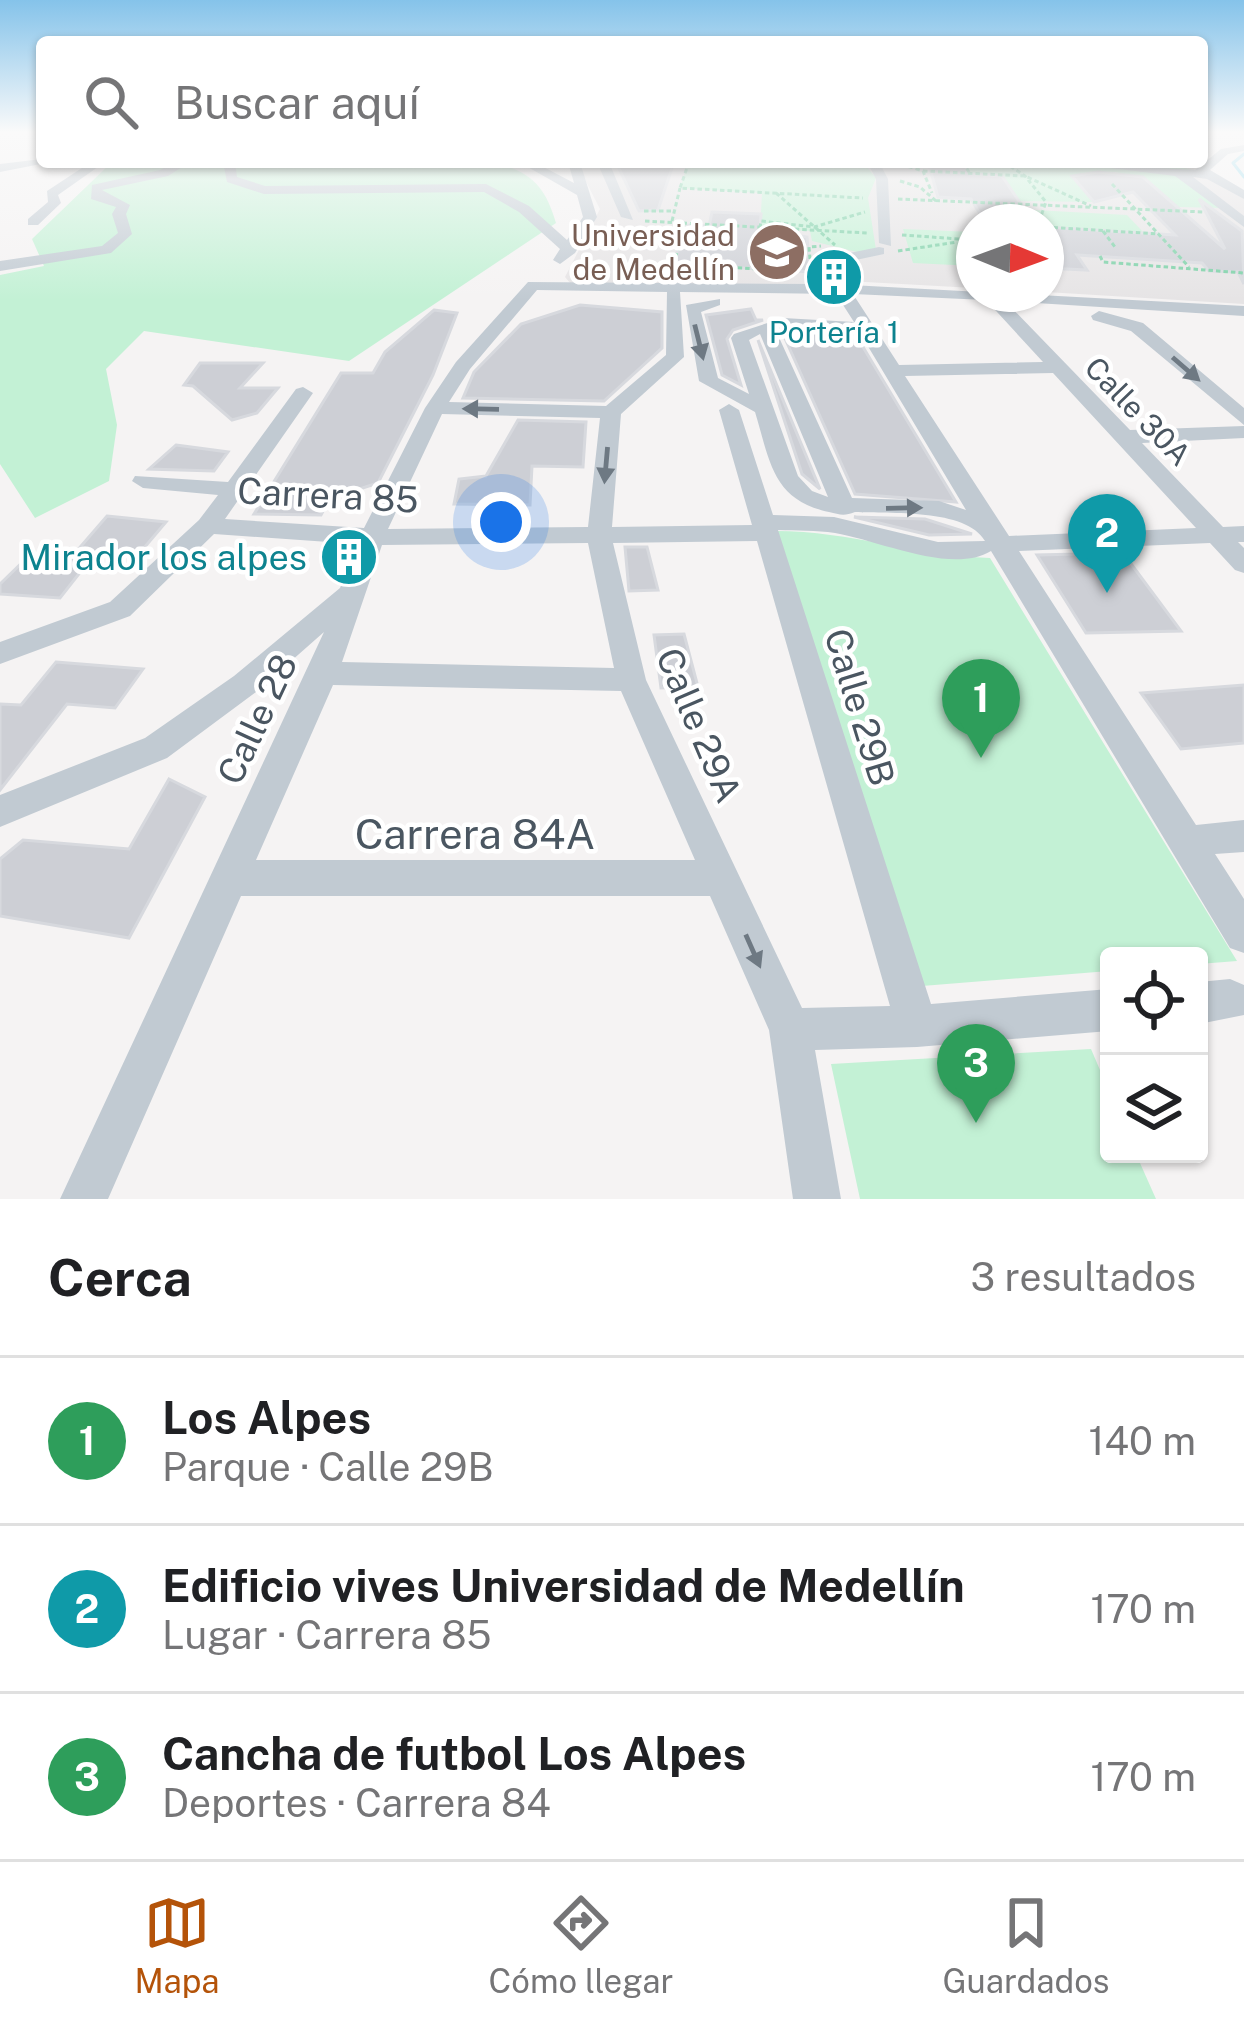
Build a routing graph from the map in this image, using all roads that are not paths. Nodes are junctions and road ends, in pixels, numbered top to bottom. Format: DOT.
graph roads {
  1 [pos="56,188"];
  2 [pos="96,188"];
  3 [pos="258,188"];
  4 [pos="574,188"];
  5 [pos="584,188"];
  6 [pos="615,188"];
  7 [pos="879,188"];
  8 [pos="1202,188"];
  9 [pos="587,195"];
  10 [pos="1241,216"];
  11 [pos="590,217"];
  12 [pos="904,221"];
  13 [pos="33,222"];
  14 [pos="886,224"];
  15 [pos="887,251"];
  16 [pos="565,255"];
  17 [pos="0,266"];
  18 [pos="532,288"];
  19 [pos="852,290"];
  20 [pos="562,291"];
  21 [pos="814,291"];
  22 [pos="673,294"];
  23 [pos="1064,299"];
  24 [pos="956,300"];
  25 [pos="854,309"];
  26 [pos="1005,312"];
  27 [pos="1059,312"];
  28 [pos="1244,312"];
  29 [pos="502,325"];
  30 [pos="775,325"];
  31 [pos="869,334"];
  32 [pos="1055,367"];
  33 [pos="902,370"];
  34 [pos="303,393"];
  35 [pos="435,408"];
  36 [pos="761,409"];
  37 [pos="729,410"];
  38 [pos="611,412"];
  39 [pos="1244,419"];
  40 [pos="1244,432"];
  41 [pos="1121,437"];
  42 [pos="143,481"];
  43 [pos="234,489"];
  44 [pos="845,509"];
  45 [pos="208,526"];
  46 [pos="765,528"];
  47 [pos="1244,534"];
  48 [pos="599,535"];
  49 [pos="1216,536"];
  50 [pos="372,537"];
  51 [pos="983,537"];
  52 [pos="1015,543"];
  53 [pos="1244,564"];
  54 [pos="352,592"];
  55 [pos="0,653"];
  56 [pos="323,673"];
  57 [pos="631,680"];
  58 [pos="0,812"];
  59 [pos="1244,836"];
  60 [pos="1205,838"];
  61 [pos="226,878"];
  62 [pos="724,878"];
  63 [pos="1244,934"];
  64 [pos="1100,1011"];
  65 [pos="917,1026"];
  66 [pos="790,1029"];
  67 [pos="84,1199"];
  68 [pos="817,1199"];
  1 -- 13 [label="street"];
  2 -- 17 [label="street"];
  3 -- 16 [label="street"];
  4 -- 9 [label="street"];
  5 -- 9 [label="street"];
  6 -- 11 [label="street"];
  7 -- 14 [label="street"];
  8 -- 10 [label="street"];
  9 -- 11 [label="street"];
  11 -- 16 [label="street, Calle 28"];
  12 -- 14 [label="street"];
  14 -- 15 [label="street"];
  15 -- 19 [label="street"];
  15 -- 21 [label="street"];
  16 -- 18 [label="street, Calle 28"];
  16 -- 20 [label="street"];
  18 -- 20 [label="street"];
  18 -- 29 [label="street, Calle 28"];
  19 -- 21 [label="street"];
  19 -- 24 [label="street"];
  19 -- 25 [label="street"];
  20 -- 21 [label="street"];
  20 -- 22 [label="street"];
  20 -- 29 [label="street"];
  21 -- 22 [label="street"];
  22 -- 38 [label="street"];
  23 -- 28 [label="street"];
  25 -- 31 [label="street"];
  25 -- 36 [label="street, one-way"];
  26 -- 32 [label="street, Calle 30A"];
  27 -- 39 [label="street, one-way"];
  29 -- 35 [label="street, Calle 28"];
  30 -- 31 [label="street"];
  30 -- 36 [label="street"];
  30 -- 44 [label="street"];
  31 -- 51 [label="street"];
  32 -- 33 [label="street"];
  32 -- 41 [label="street, Calle 30A"];
  34 -- 43 [label="street"];
  38 -- 35 [label="street, one-way"];
  35 -- 50 [label="street, Calle 28"];
  36 -- 44 [label="street"];
  37 -- 46 [label="street, Calle 29B"];
  38 -- 48 [label="street, Calle 29A, one-way"];
  40 -- 41 [label="street"];
  41 -- 49 [label="street, Calle 30A"];
  42 -- 43 [label="street"];
  43 -- 45 [label="street"];
  44 -- 51 [label="street, one-way"];
  45 -- 50 [label="street, Carrera 85"];
  45 -- 55 [label="street, Carrera 85"];
  46 -- 48 [label="street, Carrera 85"];
  46 -- 51 [label="street, Carrera 85"];
  46 -- 65 [label="street, Calle 29B"];
  47 -- 49 [label="street"];
  48 -- 50 [label="street, Carrera 85"];
  48 -- 57 [label="street, Calle 29A"];
  49 -- 52 [label="street"];
  49 -- 53 [label="street, Calle 30A"];
  50 -- 54 [label="street, Calle 28"];
  51 -- 63 [label="street"];
  54 -- 56 [label="street, Calle 28"];
  54 -- 58 [label="street"];
  56 -- 57 [label="street"];
  56 -- 61 [label="street, Calle 28"];
  57 -- 62 [label="street, Calle 29A"];
  59 -- 60 [label="street"];
  61 -- 62 [label="street, Carrera 84A"];
  61 -- 67 [label="street, Calle 28"];
  62 -- 66 [label="street, Calle 29A, one-way"];
  64 -- 65 [label="street"];
  65 -- 66 [label="street"];
  66 -- 68 [label="street, Calle 29A"];
}
